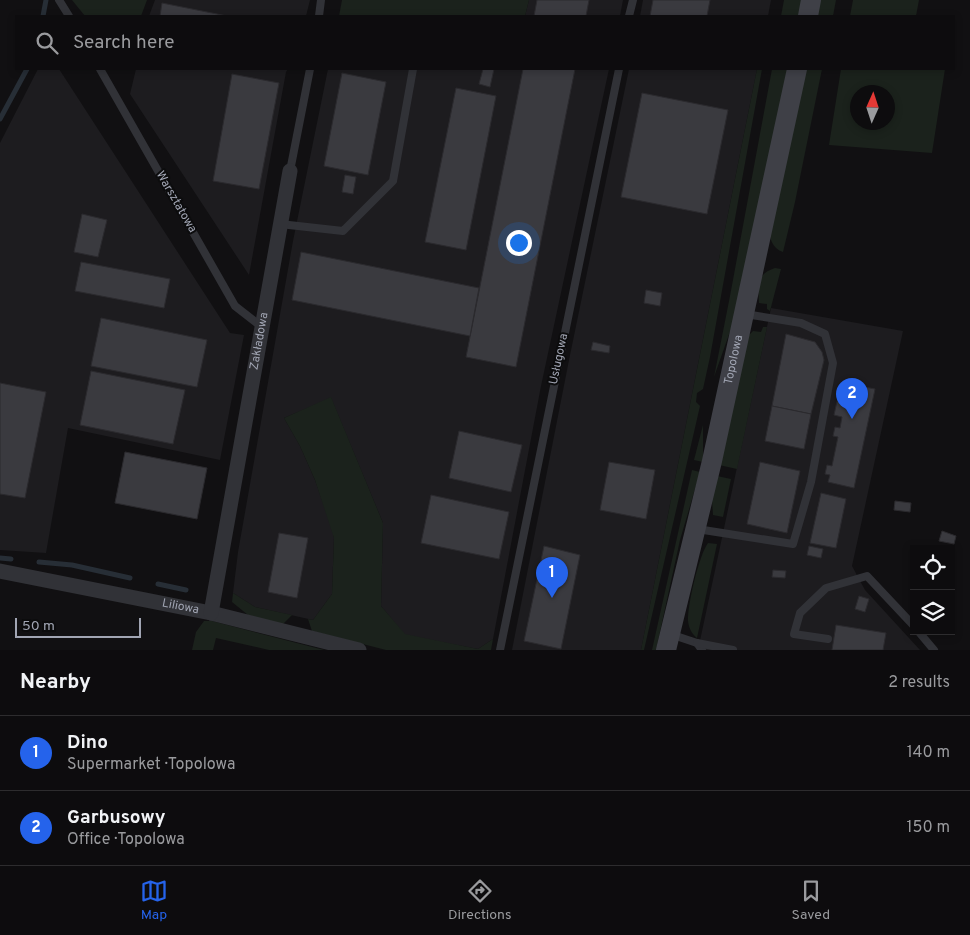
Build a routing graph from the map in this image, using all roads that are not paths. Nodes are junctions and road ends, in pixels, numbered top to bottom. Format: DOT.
graph roads {
  1 [pos="59,0"];
  2 [pos="321,0"];
  3 [pos="633,0"];
  4 [pos="811,0"];
  5 [pos="68,15"];
  6 [pos="319,15"];
  7 [pos="630,15"];
  8 [pos="808,15"];
  9 [pos="101,70"];
  10 [pos="310,70"];
  11 [pos="413,70"];
  12 [pos="619,70"];
  13 [pos="796,70"];
  14 [pos="290,171"];
  15 [pos="280,224"];
  16 [pos="744,313"];
  17 [pos="262,327"];
  18 [pos="695,529"];
  19 [pos="0,571"];
  20 [pos="211,612"];
  21 [pos="910,622"];
  22 [pos="921,635"];
  23 [pos="828,639"];
  24 [pos="668,642"];
  25 [pos="700,647"];
  26 [pos="359,650"];
  27 [pos="500,650"];
  28 [pos="733,650"];
  29 [pos="934,650"];
  1 -- 5 [label="lane"];
  2 -- 6 [label="lane"];
  3 -- 7 [label="lane"];
  4 -- 8 [label="main road"];
  9 -- 17 [label="lane, Warsztatowa"];
  10 -- 14 [label="lane, Zakładowa"];
  11 -- 15 [label="lane"];
  12 -- 27 [label="lane, Usługowa"];
  13 -- 16 [label="main road, Topolowa"];
  14 -- 15 [label="street, Zakładowa"];
  15 -- 17 [label="street, Zakładowa"];
  16 -- 18 [label="main road, Topolowa"];
  16 -- 18 [label="lane"];
  17 -- 20 [label="street, Zakładowa"];
  18 -- 24 [label="main road, Topolowa"];
  19 -- 20 [label="street, Liliowa"];
  20 -- 26 [label="street, Liliowa"];
  21 -- 23 [label="lane"];
  22 -- 29 [label="lane"];
  24 -- 25 [label="lane"];
  25 -- 28 [label="lane"];
}
